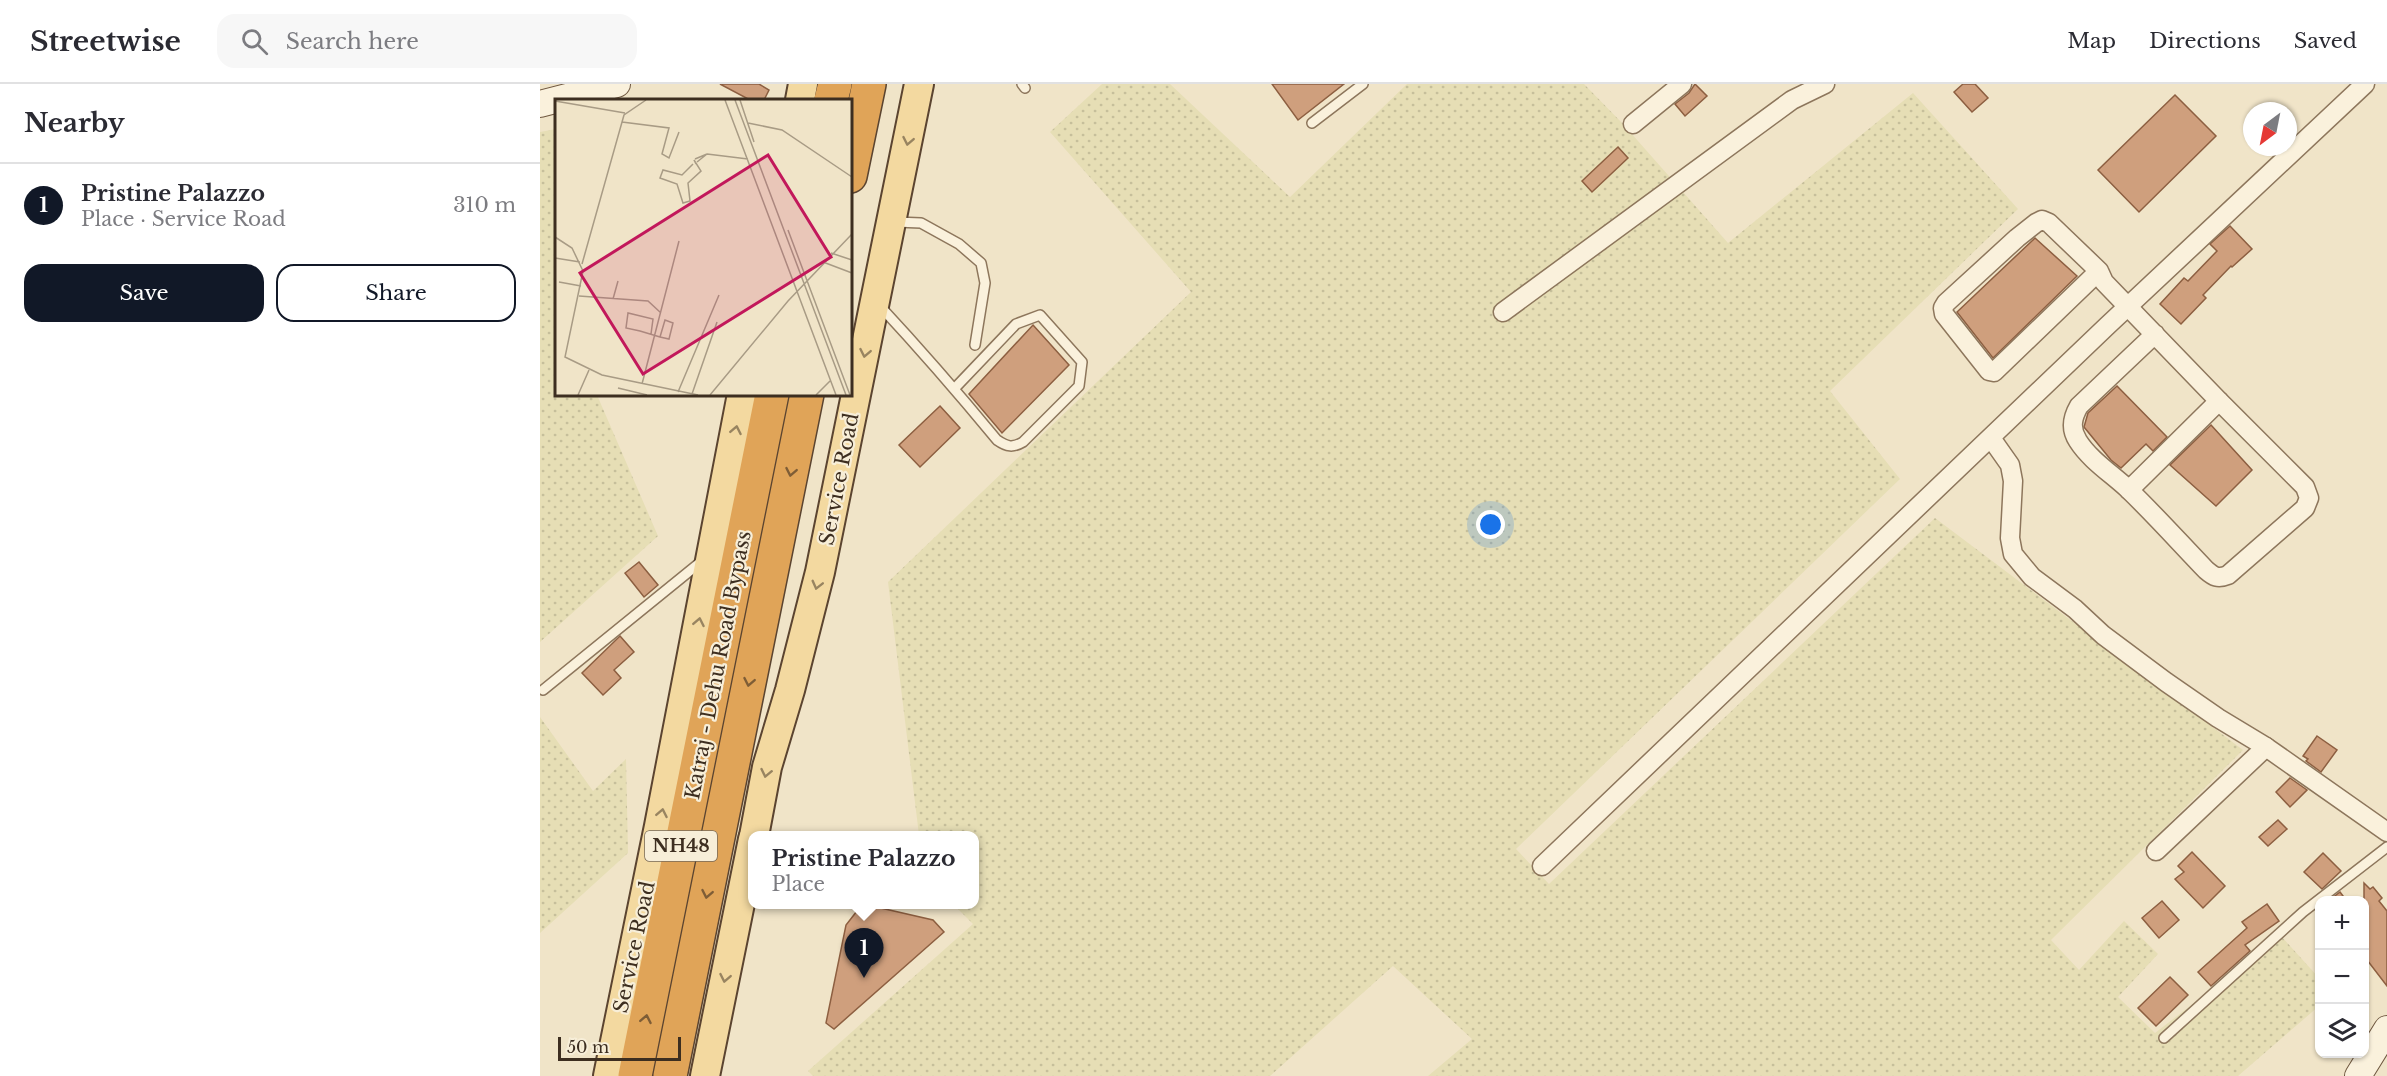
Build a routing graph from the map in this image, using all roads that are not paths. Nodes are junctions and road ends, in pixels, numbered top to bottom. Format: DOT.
graph roads {
  1 [pos="803,84"];
  2 [pos="835,84"];
  3 [pos="869,84"];
  4 [pos="919,84"];
  5 [pos="1363,84"];
  6 [pos="1682,84"];
  7 [pos="1825,84"];
  8 [pos="2365,84"];
  9 [pos="619,87"];
  10 [pos="563,99"];
  11 [pos="800,99"];
  12 [pos="831,99"];
  13 [pos="555,101"];
  14 [pos="540,104"];
  15 [pos="1312,123"];
  16 [pos="1633,124"];
  17 [pos="852,166"];
  18 [pos="891,221"];
  19 [pos="2099,271"];
  20 [pos="875,301"];
  21 [pos="2128,306"];
  22 [pos="1503,312"];
  23 [pos="2155,334"];
  24 [pos="975,345"];
  25 [pos="954,389"];
  26 [pos="742,396"];
  27 [pos="772,396"];
  28 [pos="807,396"];
  29 [pos="2219,401"];
  30 [pos="1991,438"];
  31 [pos="2129,490"];
  32 [pos="712,553"];
  33 [pos="543,690"];
  34 [pos="2266,747"];
  35 [pos="754,831"];
  36 [pos="2387,832"];
  37 [pos="2387,847"];
  38 [pos="2156,850"];
  39 [pos="748,862"];
  40 [pos="1542,866"];
  41 [pos="2387,1029"];
  42 [pos="2164,1038"];
  43 [pos="608,1076"];
  44 [pos="635,1076"];
  45 [pos="670,1076"];
  46 [pos="705,1076"];
  47 [pos="2358,1076"];
  1 -- 11 [label="main road"];
  2 -- 12 [label="highway"];
  3 -- 17 [label="highway"];
  4 -- 18 [label="main road, Service Road, one-way"];
  5 -- 15 [label="lane"];
  6 -- 16 [label="street"];
  7 -- 22 [label="street"];
  8 -- 21 [label="street"];
  9 -- 10 [label="street"];
  13 -- 14 [label="street"];
  18 -- 20 [label="main road, Service Road"];
  18 -- 24 [label="lane"];
  19 -- 19 [label="street"];
  19 -- 21 [label="street"];
  20 -- 25 [label="lane"];
  20 -- 35 [label="main road, Service Road, one-way"];
  21 -- 23 [label="street"];
  21 -- 30 [label="street"];
  23 -- 29 [label="street"];
  23 -- 31 [label="street"];
  25 -- 25 [label="lane"];
  32 -- 26 [label="main road, Service Road, one-way"];
  44 -- 27 [label="highway, Katraj - Dehu Road Bypass / NH48, one-way"];
  28 -- 45 [label="highway, Katraj - Dehu Road Bypass / NH48, one-way"];
  29 -- 31 [label="street"];
  29 -- 31 [label="street"];
  30 -- 34 [label="street"];
  30 -- 40 [label="street"];
  32 -- 33 [label="lane"];
  43 -- 32 [label="main road, Service Road, one-way"];
  34 -- 36 [label="street"];
  34 -- 38 [label="street"];
  37 -- 42 [label="lane"];
  39 -- 46 [label="main road, Service Road, one-way"];
  41 -- 47 [label="street"];
}
